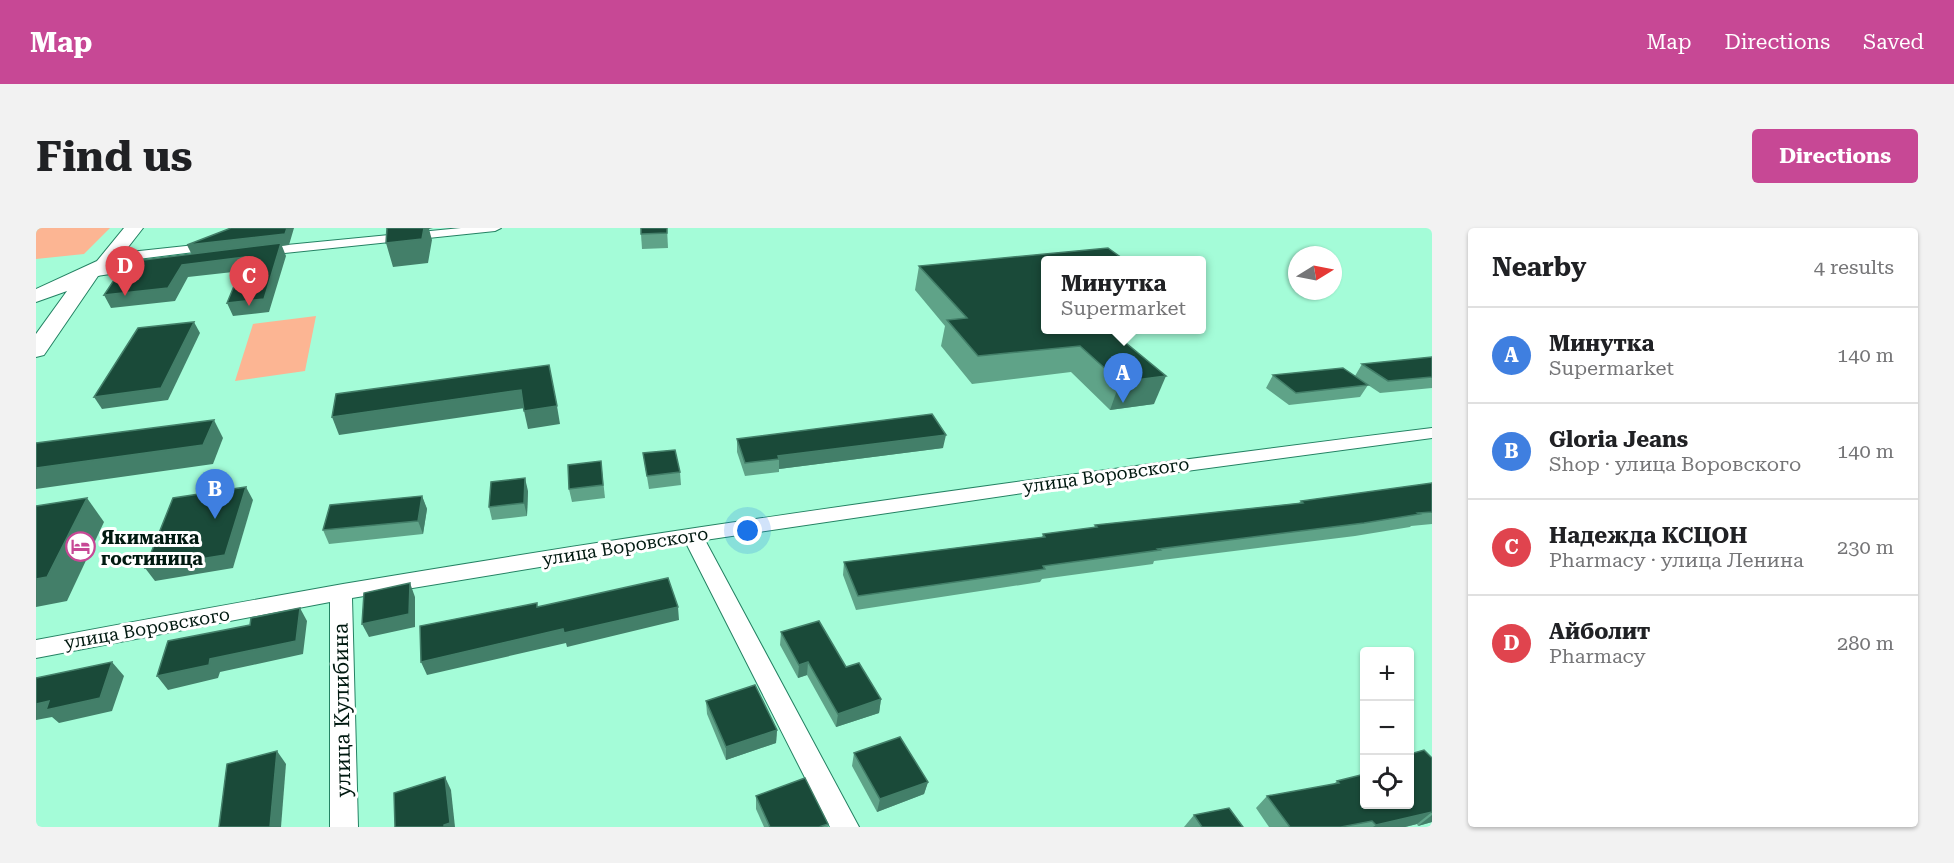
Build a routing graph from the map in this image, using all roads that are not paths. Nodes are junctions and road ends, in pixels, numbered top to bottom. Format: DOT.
graph roads {
  1 [pos="134,228"];
  2 [pos="390,228"];
  3 [pos="495,228"];
  4 [pos="249,243"];
  5 [pos="230,252"];
  6 [pos="112,258"];
  7 [pos="90,273"];
  8 [pos="36,296"];
  9 [pos="45,320"];
  10 [pos="36,350"];
  11 [pos="1432,433"];
  12 [pos="692,535"];
  13 [pos="341,592"];
  14 [pos="36,649"];
  15 [pos="344,827"];
  16 [pos="845,827"];
  1 -- 6 [label="main road"];
  2 -- 4 [label="street"];
  3 -- 5 [label="street"];
  5 -- 6 [label="street"];
  5 -- 7 [label="street"];
  6 -- 7 [label="main road"];
  7 -- 8 [label="main road"];
  7 -- 9 [label="main road"];
  9 -- 10 [label="main road"];
  11 -- 12 [label="street, улица Воровского"];
  12 -- 13 [label="street, улица Воровского"];
  12 -- 16 [label="street"];
  13 -- 14 [label="street, улица Воровского"];
  13 -- 15 [label="street, улица Кулибина"];
}
